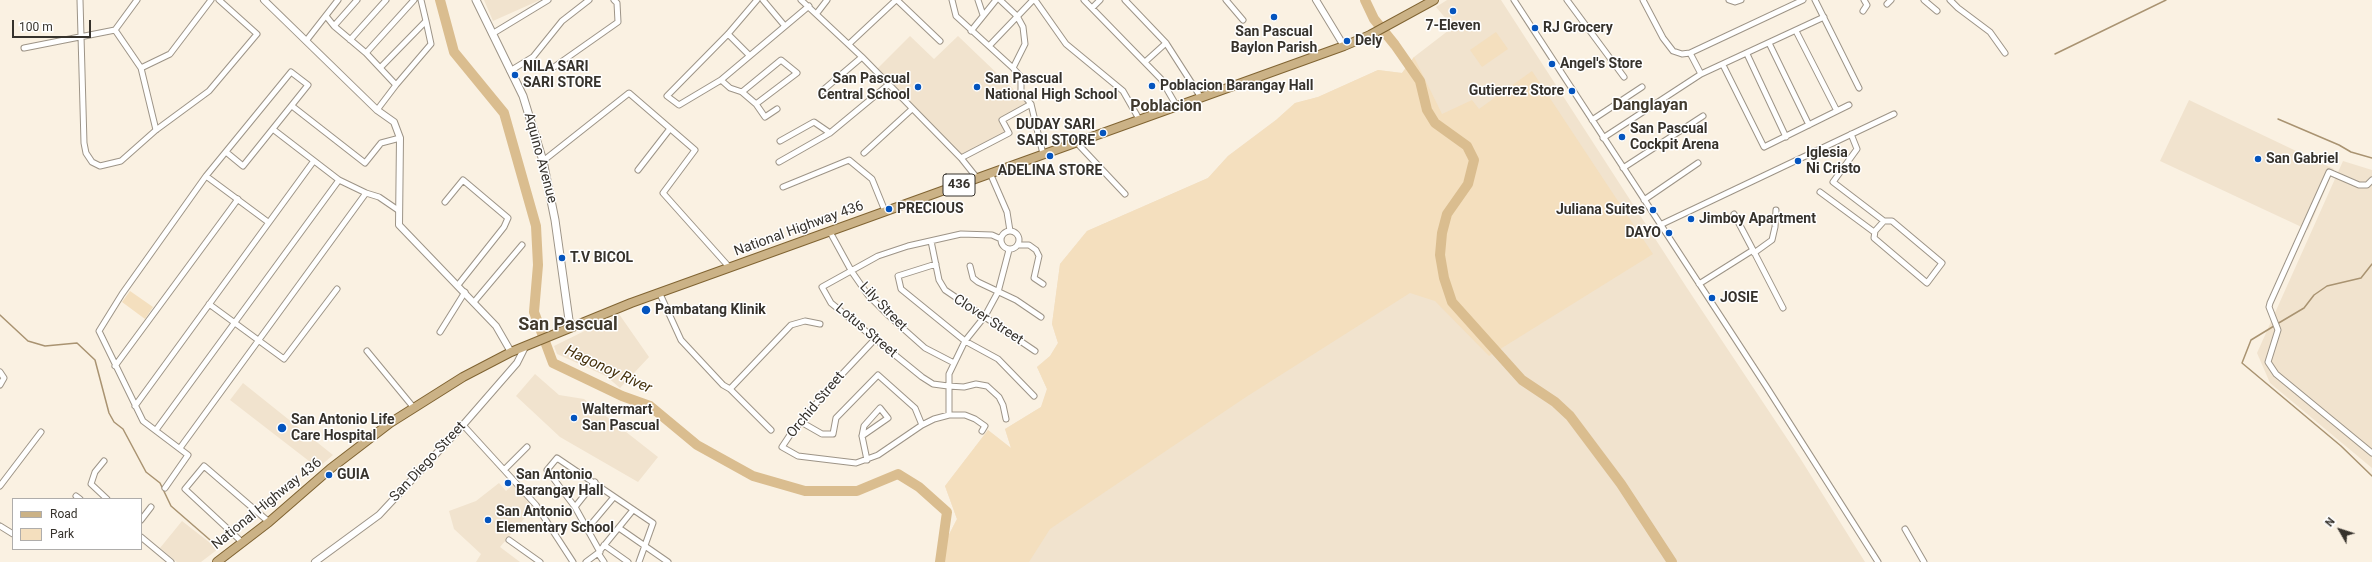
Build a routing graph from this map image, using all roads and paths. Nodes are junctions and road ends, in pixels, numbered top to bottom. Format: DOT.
graph roads {
  1 [pos="80,0"];
  2 [pos="137,0"];
  3 [pos="211,0"];
  4 [pos="219,0"];
  5 [pos="264,0"];
  6 [pos="338,0"];
  7 [pos="357,0"];
  8 [pos="386,0"];
  9 [pos="414,0"];
  10 [pos="421,0"];
  11 [pos="476,0"];
  12 [pos="548,0"];
  13 [pos="590,0"];
  14 [pos="614,0"];
  15 [pos="757,0"];
  16 [pos="763,0"];
  17 [pos="801,0"];
  18 [pos="827,0"];
  19 [pos="896,0"];
  20 [pos="952,0"];
  21 [pos="978,0"];
  22 [pos="996,0"];
  23 [pos="1000,0"];
  24 [pos="1034,0"];
  25 [pos="1084,0"];
  26 [pos="1100,0"];
  27 [pos="1125,0"];
  28 [pos="1226,0"];
  29 [pos="1316,0"];
  30 [pos="1434,0"];
  31 [pos="1514,0"];
  32 [pos="1567,0"];
  33 [pos="1643,0"];
  34 [pos="1729,0"];
  35 [pos="1741,0"];
  36 [pos="1803,0"];
  37 [pos="1815,0"];
  38 [pos="1864,0"];
  39 [pos="1892,0"];
  40 [pos="1924,0"];
  41 [pos="1950,0"];
  42 [pos="1887,4"];
  43 [pos="809,6"];
  44 [pos="1092,8"];
  45 [pos="1863,11"];
  46 [pos="1937,11"];
  47 [pos="817,13"];
  48 [pos="983,15"];
  49 [pos="326,16"];
  50 [pos="1017,16"];
  51 [pos="1824,16"];
  52 [pos="1243,20"];
  53 [pos="426,21"];
  54 [pos="784,25"];
  55 [pos="334,26"];
  56 [pos="114,30"];
  57 [pos="971,31"];
  58 [pos="1796,31"];
  59 [pos="492,34"];
  60 [pos="728,34"];
  61 [pos="82,38"];
  62 [pos="350,40"];
  63 [pos="306,41"];
  64 [pos="940,41"];
  65 [pos="1166,43"];
  66 [pos="1769,43"];
  67 [pos="849,44"];
  68 [pos="990,45"];
  69 [pos="1344,46"];
  70 [pos="24,48"];
  71 [pos="1690,53"];
  72 [pos="2005,53"];
  73 [pos="366,54"];
  74 [pos="1747,54"];
  75 [pos="749,55"];
  76 [pos="862,57"];
  77 [pos="1145,62"];
  78 [pos="1723,65"];
  79 [pos="554,67"];
  80 [pos="141,68"];
  81 [pos="380,68"];
  82 [pos="1013,68"];
  83 [pos="510,71"];
  84 [pos="1701,74"];
  85 [pos="1624,77"];
  86 [pos="721,80"];
  87 [pos="396,85"];
  88 [pos="888,85"];
  89 [pos="1642,87"];
  90 [pos="1859,88"];
  91 [pos="822,91"];
  92 [pos="742,92"];
  93 [pos="1200,96"];
  94 [pos="756,104"];
  95 [pos="1031,104"];
  96 [pos="1176,105"];
  97 [pos="1849,105"];
  98 [pos="292,106"];
  99 [pos="777,108"];
  100 [pos="912,109"];
  101 [pos="377,110"];
  102 [pos="1837,111"];
  103 [pos="1894,114"];
  104 [pos="1703,116"];
  105 [pos="1140,119"];
  106 [pos="1592,120"];
  107 [pos="1810,125"];
  108 [pos="156,130"];
  109 [pos="274,130"];
  110 [pos="669,130"];
  111 [pos="830,133"];
  112 [pos="1851,134"];
  113 [pos="1786,136"];
  114 [pos="400,138"];
  115 [pos="1603,138"];
  116 [pos="780,141"];
  117 [pos="1077,142"];
  118 [pos="226,152"];
  119 [pos="864,153"];
  120 [pos="1043,154"];
  121 [pos="961,158"];
  122 [pos="543,161"];
  123 [pos="314,162"];
  124 [pos="779,162"];
  125 [pos="1698,163"];
  126 [pos="1623,168"];
  127 [pos="638,170"];
  128 [pos="990,173"];
  129 [pos="206,176"];
  130 [pos="977,178"];
  131 [pos="339,180"];
  132 [pos="2372,180"];
  133 [pos="783,187"];
  134 [pos="1820,192"];
  135 [pos="366,193"];
  136 [pos="1125,194"];
  137 [pos="238,199"];
  138 [pos="1644,200"];
  139 [pos="445,202"];
  140 [pos="398,210"];
  141 [pos="1776,210"];
  142 [pos="885,211"];
  143 [pos="1734,214"];
  144 [pos="1884,221"];
  145 [pos="268,222"];
  146 [pos="1660,225"];
  147 [pos="1010,231"];
  148 [pos="830,232"];
  149 [pos="1874,232"];
  150 [pos="1001,239"];
  151 [pos="931,241"];
  152 [pos="522,245"];
  153 [pos="1019,245"];
  154 [pos="1009,250"];
  155 [pos="1753,252"];
  156 [pos="936,264"];
  157 [pos="970,266"];
  158 [pos="730,268"];
  159 [pos="852,272"];
  160 [pos="1043,284"];
  161 [pos="1699,284"];
  162 [pos="458,285"];
  163 [pos="337,288"];
  164 [pos="465,292"];
  165 [pos="998,292"];
  166 [pos="660,294"];
  167 [pos="474,302"];
  168 [pos="209,304"];
  169 [pos="1783,308"];
  170 [pos="985,316"];
  171 [pos="1041,317"];
  172 [pos="234,322"];
  173 [pos="820,324"];
  174 [pos="570,327"];
  175 [pos="440,332"];
  176 [pos="876,338"];
  177 [pos="258,340"];
  178 [pos="965,341"];
  179 [pos="525,347"];
  180 [pos="367,351"];
  181 [pos="1035,351"];
  182 [pos="511,352"];
  183 [pos="954,363"];
  184 [pos="115,366"];
  185 [pos="0,372"];
  186 [pos="0,385"];
  187 [pos="948,386"];
  188 [pos="730,389"];
  189 [pos="1034,396"];
  190 [pos="135,406"];
  191 [pos="414,408"];
  192 [pos="949,416"];
  193 [pos="1006,419"];
  194 [pos="801,422"];
  195 [pos="463,425"];
  196 [pos="922,425"];
  197 [pos="156,430"];
  198 [pos="771,430"];
  199 [pos="982,431"];
  200 [pos="42,432"];
  201 [pos="862,436"];
  202 [pos="527,447"];
  203 [pos="180,448"];
  204 [pos="2372,453"];
  205 [pos="867,460"];
  206 [pos="104,461"];
  207 [pos="505,469"];
  208 [pos="595,482"];
  209 [pos="0,486"];
  210 [pos="165,488"];
  211 [pos="614,497"];
  212 [pos="106,498"];
  213 [pos="151,506"];
  214 [pos="575,507"];
  215 [pos="633,510"];
  216 [pos="142,519"];
  217 [pos="269,522"];
  218 [pos="0,526"];
  219 [pos="619,528"];
  220 [pos="587,529"];
  221 [pos="1905,529"];
  222 [pos="12,533"];
  223 [pos="142,538"];
  224 [pos="510,540"];
  225 [pos="243,543"];
  226 [pos="604,545"];
  227 [pos="645,546"];
  228 [pos="599,552"];
  229 [pos="665,561"];
  230 [pos="171,562"];
  231 [pos="217,562"];
  232 [pos="315,562"];
  233 [pos="540,562"];
  234 [pos="573,562"];
  235 [pos="586,562"];
  236 [pos="604,562"];
  237 [pos="628,562"];
  238 [pos="639,562"];
  239 [pos="1878,562"];
  240 [pos="1924,562"];
  1 -- 61 [label="street"];
  2 -- 56 [label="street"];
  3 -- 80 [label="street"];
  4 -- 108 [label="street"];
  5 -- 63 [label="street"];
  6 -- 49 [label="street"];
  7 -- 55 [label="street"];
  8 -- 62 [label="street"];
  9 -- 73 [label="street"];
  10 -- 53 [label="street"];
  11 -- 59 [label="main road, Aquino Avenue"];
  12 -- 59 [label="street"];
  13 -- 83 [label="street"];
  14 -- 79 [label="street"];
  15 -- 60 [label="street"];
  16 -- 54 [label="street"];
  17 -- 43 [label="street"];
  18 -- 47 [label="street"];
  19 -- 64 [label="street"];
  19 -- 67 [label="street"];
  20 -- 57 [label="street"];
  21 -- 48 [label="street"];
  22 -- 48 [label="street"];
  23 -- 50 [label="street"];
  24 -- 50 [label="street"];
  24 -- 105 [label="street"];
  25 -- 44 [label="street"];
  26 -- 44 [label="street"];
  27 -- 65 [label="street"];
  28 -- 52 [label="street"];
  29 -- 69 [label="street"];
  30 -- 69 [label="main road, National Highway 436 / 436"];
  31 -- 106 [label="street"];
  32 -- 85 [label="street"];
  33 -- 71 [label="street"];
  34 -- 35 [label="street"];
  36 -- 71 [label="street"];
  37 -- 51 [label="street"];
  38 -- 45 [label="street"];
  39 -- 42 [label="street"];
  40 -- 46 [label="street"];
  41 -- 72 [label="street"];
  43 -- 47 [label="street"];
  43 -- 54 [label="street"];
  44 -- 77 [label="street"];
  47 -- 67 [label="street"];
  48 -- 57 [label="street"];
  49 -- 55 [label="street"];
  49 -- 63 [label="street"];
  50 -- 68 [label="street"];
  50 -- 82 [label="street"];
  51 -- 58 [label="street"];
  51 -- 90 [label="street"];
  53 -- 81 [label="street"];
  53 -- 87 [label="street"];
  54 -- 75 [label="street"];
  55 -- 62 [label="street"];
  56 -- 61 [label="street"];
  56 -- 80 [label="street"];
  57 -- 68 [label="street"];
  58 -- 66 [label="street"];
  58 -- 102 [label="street"];
  59 -- 83 [label="main road, Aquino Avenue"];
  60 -- 75 [label="street"];
  60 -- 86 [label="street"];
  61 -- 70 [label="street"];
  61 -- 108 [label="street"];
  62 -- 73 [label="street"];
  63 -- 101 [label="street"];
  65 -- 77 [label="street"];
  65 -- 93 [label="street"];
  66 -- 74 [label="street"];
  66 -- 107 [label="street"];
  67 -- 76 [label="street"];
  68 -- 82 [label="street"];
  69 -- 93 [label="main road, National Highway 436 / 436"];
  71 -- 84 [label="street"];
  73 -- 81 [label="street"];
  74 -- 78 [label="street"];
  74 -- 113 [label="street"];
  75 -- 86 [label="street"];
  76 -- 88 [label="street"];
  76 -- 91 [label="street"];
  77 -- 96 [label="street"];
  78 -- 84 [label="street"];
  78 -- 113 [label="street"];
  80 -- 108 [label="street"];
  81 -- 87 [label="street"];
  82 -- 95 [label="street"];
  83 -- 122 [label="main road, Aquino Avenue"];
  84 -- 115 [label="street"];
  86 -- 92 [label="street"];
  87 -- 101 [label="street"];
  88 -- 100 [label="street"];
  88 -- 111 [label="street"];
  89 -- 106 [label="street"];
  92 -- 94 [label="street"];
  92 -- 94 [label="street"];
  93 -- 96 [label="main road, National Highway 436 / 436"];
  94 -- 99 [label="street"];
  95 -- 120 [label="street"];
  95 -- 121 [label="street"];
  96 -- 105 [label="main road, National Highway 436 / 436"];
  97 -- 102 [label="street"];
  98 -- 109 [label="street"];
  98 -- 114 [label="street"];
  98 -- 118 [label="street"];
  100 -- 119 [label="street"];
  100 -- 121 [label="street"];
  101 -- 114 [label="street"];
  102 -- 107 [label="street"];
  103 -- 112 [label="street"];
  104 -- 126 [label="street"];
  105 -- 117 [label="main road, National Highway 436 / 436"];
  106 -- 115 [label="street"];
  107 -- 113 [label="street"];
  109 -- 118 [label="street"];
  109 -- 123 [label="street"];
  110 -- 122 [label="street"];
  110 -- 127 [label="street"];
  110 -- 158 [label="street"];
  111 -- 116 [label="street"];
  111 -- 124 [label="street"];
  112 -- 144 [label="street"];
  112 -- 146 [label="street"];
  114 -- 140 [label="street"];
  115 -- 126 [label="street"];
  117 -- 120 [label="main road, National Highway 436 / 436"];
  117 -- 136 [label="street"];
  118 -- 129 [label="street"];
  120 -- 128 [label="main road, National Highway 436 / 436"];
  121 -- 130 [label="street"];
  122 -- 174 [label="main road, Aquino Avenue"];
  123 -- 131 [label="street"];
  123 -- 145 [label="street"];
  125 -- 138 [label="street"];
  126 -- 138 [label="street"];
  128 -- 130 [label="main road, National Highway 436 / 436"];
  128 -- 147 [label="street"];
  129 -- 137 [label="street"];
  129 -- 184 [label="street"];
  130 -- 142 [label="main road, National Highway 436 / 436"];
  131 -- 135 [label="street"];
  131 -- 172 [label="street"];
  132 -- 204 [label="street"];
  133 -- 142 [label="street"];
  134 -- 149 [label="street"];
  135 -- 140 [label="street"];
  135 -- 177 [label="street"];
  137 -- 145 [label="street"];
  137 -- 184 [label="street"];
  138 -- 146 [label="street"];
  139 -- 162 [label="street"];
  140 -- 162 [label="street"];
  141 -- 155 [label="street"];
  142 -- 148 [label="main road, National Highway 436 / 436"];
  143 -- 155 [label="street"];
  144 -- 149 [label="street"];
  144 -- 149 [label="street"];
  145 -- 168 [label="street"];
  146 -- 161 [label="street"];
  147 -- 150 [label="street"];
  147 -- 153 [label="street"];
  148 -- 158 [label="main road, National Highway 436 / 436"];
  148 -- 159 [label="street, Lily Street"];
  150 -- 151 [label="street, Lotus Street"];
  150 -- 154 [label="street"];
  151 -- 156 [label="street, Clover Street"];
  151 -- 159 [label="street, Lotus Street"];
  152 -- 167 [label="street"];
  153 -- 154 [label="street"];
  153 -- 160 [label="street"];
  154 -- 165 [label="street"];
  155 -- 161 [label="street"];
  155 -- 169 [label="street"];
  156 -- 170 [label="street, Clover Street"];
  156 -- 178 [label="street"];
  157 -- 165 [label="street"];
  158 -- 166 [label="main road, National Highway 436 / 436"];
  159 -- 176 [label="street, Lotus Street"];
  159 -- 183 [label="street, Lily Street"];
  161 -- 239 [label="street"];
  162 -- 164 [label="street"];
  163 -- 177 [label="street"];
  164 -- 167 [label="street"];
  164 -- 175 [label="street"];
  165 -- 170 [label="street"];
  165 -- 171 [label="street"];
  166 -- 174 [label="main road, National Highway 436 / 436"];
  166 -- 188 [label="street"];
  167 -- 182 [label="street"];
  168 -- 172 [label="street"];
  168 -- 190 [label="street"];
  170 -- 178 [label="street"];
  170 -- 181 [label="street, Clover Street"];
  172 -- 177 [label="street"];
  172 -- 197 [label="street"];
  173 -- 188 [label="street"];
  174 -- 179 [label="main road, National Highway 436 / 436"];
  176 -- 187 [label="street, Lotus Street"];
  176 -- 194 [label="street, Orchid Street"];
  177 -- 203 [label="street"];
  178 -- 183 [label="street"];
  178 -- 189 [label="street"];
  179 -- 182 [label="main road, National Highway 436 / 436"];
  179 -- 195 [label="street, San Diego Street"];
  180 -- 191 [label="street"];
  182 -- 191 [label="main road, National Highway 436 / 436"];
  183 -- 187 [label="street"];
  184 -- 190 [label="street"];
  185 -- 186 [label="street"];
  187 -- 192 [label="street"];
  187 -- 193 [label="street, Lotus Street"];
  188 -- 198 [label="street"];
  190 -- 197 [label="street"];
  191 -- 217 [label="main road, National Highway 436 / 436"];
  192 -- 196 [label="street, Orchid Street"];
  192 -- 199 [label="street, Orchid Street"];
  194 -- 196 [label="street"];
  194 -- 205 [label="street, Orchid Street"];
  195 -- 207 [label="street"];
  195 -- 232 [label="street, San Diego Street"];
  196 -- 205 [label="street, Orchid Street"];
  197 -- 203 [label="street"];
  200 -- 209 [label="street"];
  201 -- 201 [label="street"];
  201 -- 205 [label="street"];
  202 -- 207 [label="street"];
  203 -- 210 [label="street"];
  206 -- 212 [label="street"];
  207 -- 234 [label="street"];
  208 -- 211 [label="street"];
  208 -- 214 [label="street"];
  208 -- 214 [label="street"];
  211 -- 215 [label="street"];
  211 -- 220 [label="street"];
  213 -- 216 [label="street"];
  214 -- 220 [label="street"];
  215 -- 219 [label="street"];
  215 -- 227 [label="street"];
  217 -- 225 [label="main road, National Highway 436 / 436"];
  217 -- 225 [label="street"];
  218 -- 222 [label="street"];
  219 -- 226 [label="street"];
  219 -- 227 [label="street"];
  220 -- 228 [label="street"];
  221 -- 240 [label="street"];
  223 -- 230 [label="street"];
  224 -- 233 [label="street"];
  225 -- 231 [label="main road, National Highway 436 / 436"];
  226 -- 228 [label="street"];
  226 -- 237 [label="street"];
  227 -- 229 [label="street"];
  227 -- 238 [label="street"];
  228 -- 235 [label="street"];
  228 -- 236 [label="street"];
}
